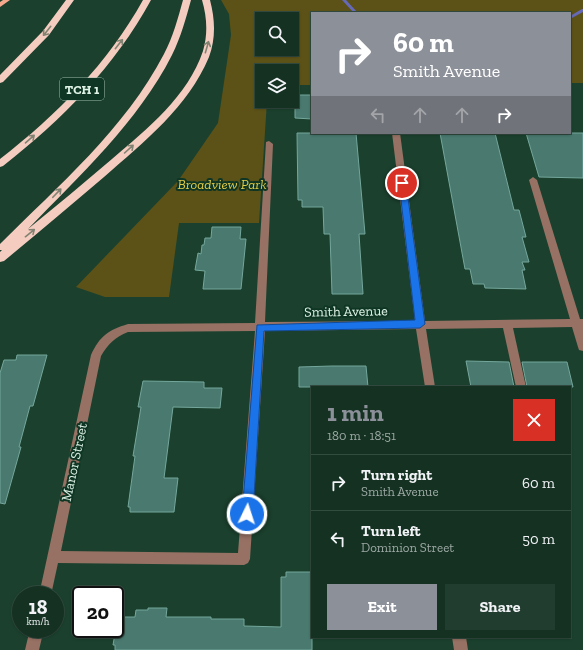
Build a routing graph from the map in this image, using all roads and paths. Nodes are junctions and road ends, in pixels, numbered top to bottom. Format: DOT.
graph roads {
  1 [pos="7,0"];
  2 [pos="70,0"];
  3 [pos="147,0"];
  4 [pos="187,0"];
  5 [pos="206,0"];
  6 [pos="0,5"];
  7 [pos="0,80"];
  8 [pos="396,134"];
  9 [pos="269,144"];
  10 [pos="0,164"];
  11 [pos="533,180"];
  12 [pos="0,250"];
  13 [pos="0,258"];
  14 [pos="579,323"];
  15 [pos="420,324"];
  16 [pos="507,324"];
  17 [pos="260,327"];
  18 [pos="111,333"];
  19 [pos="583,347"];
  20 [pos="430,386"];
  21 [pos="522,386"];
  22 [pos="54,557"];
  23 [pos="47,586"];
  24 [pos="35,638"];
  25 [pos="459,638"];
  26 [pos="32,650"];
  27 [pos="461,650"];
  1 -- 6 [label="main road"];
  2 -- 7 [label="highway, one-way"];
  10 -- 3 [label="highway, TCH 1, one-way"];
  12 -- 4 [label="highway, one-way"];
  13 -- 5 [label="highway, one-way"];
  8 -- 15 [label="street"];
  9 -- 17 [label="street"];
  11 -- 14 [label="street"];
  14 -- 16 [label="street, Smith Avenue"];
  14 -- 19 [label="street"];
  15 -- 16 [label="street, Smith Avenue"];
  15 -- 17 [label="street, Smith Avenue"];
  15 -- 20 [label="street"];
  16 -- 21 [label="street"];
  17 -- 18 [label="street, Smith Avenue"];
  17 -- 22 [label="street"];
  18 -- 22 [label="street, Manor Street"];
  22 -- 23 [label="street, Manor Street"];
  24 -- 26 [label="street"];
  25 -- 27 [label="street"];
}
